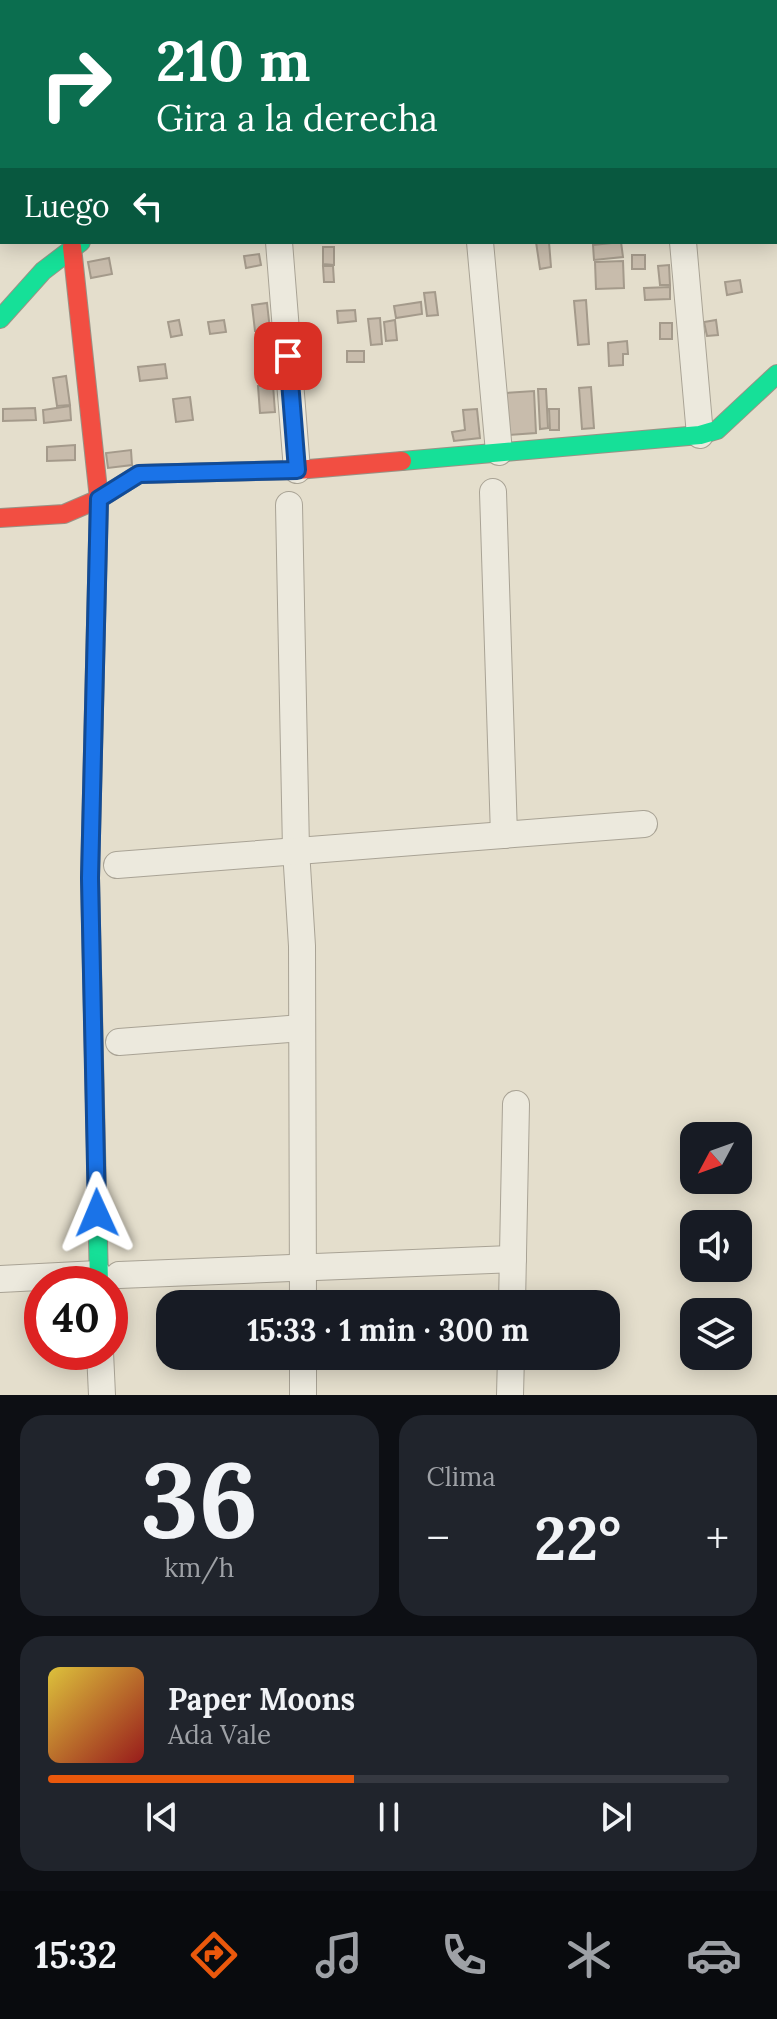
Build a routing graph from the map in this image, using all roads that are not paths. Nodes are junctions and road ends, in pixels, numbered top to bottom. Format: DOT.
graph roads {
  1 [pos="279,244"];
  2 [pos="480,244"];
  3 [pos="683,244"];
  4 [pos="77,245"];
  5 [pos="0,319"];
  6 [pos="777,374"];
  7 [pos="700,435"];
  8 [pos="499,452"];
  9 [pos="297,470"];
  10 [pos="493,492"];
  11 [pos="99,499"];
  12 [pos="289,505"];
  13 [pos="0,518"];
  14 [pos="644,824"];
  15 [pos="504,835"];
  16 [pos="296,850"];
  17 [pos="117,865"];
  18 [pos="302,1028"];
  19 [pos="119,1042"];
  20 [pos="516,1104"];
  21 [pos="513,1259"];
  22 [pos="105,1266"];
  23 [pos="303,1268"];
  24 [pos="128,1276"];
  25 [pos="0,1279"];
  26 [pos="24,1279"];
  27 [pos="303,1290"];
  28 [pos="512,1290"];
  29 [pos="101,1370"];
  30 [pos="303,1370"];
  31 [pos="511,1370"];
  32 [pos="102,1395"];
  33 [pos="303,1395"];
  34 [pos="510,1395"];
  1 -- 9 [label="street"];
  2 -- 8 [label="street"];
  3 -- 7 [label="street"];
  4 -- 5 [label="street"];
  4 -- 11 [label="street"];
  6 -- 7 [label="street"];
  7 -- 8 [label="street"];
  8 -- 9 [label="street"];
  9 -- 11 [label="street"];
  10 -- 15 [label="street"];
  11 -- 13 [label="street"];
  11 -- 22 [label="street"];
  12 -- 16 [label="street"];
  14 -- 15 [label="street"];
  15 -- 16 [label="street"];
  16 -- 17 [label="street"];
  16 -- 18 [label="street"];
  18 -- 19 [label="street"];
  18 -- 23 [label="street"];
  20 -- 21 [label="street"];
  21 -- 23 [label="street"];
  21 -- 28 [label="street"];
  23 -- 24 [label="street"];
  23 -- 27 [label="street"];
  25 -- 26 [label="street"];
  29 -- 32 [label="street"];
  30 -- 33 [label="street"];
  31 -- 34 [label="street"];
}
